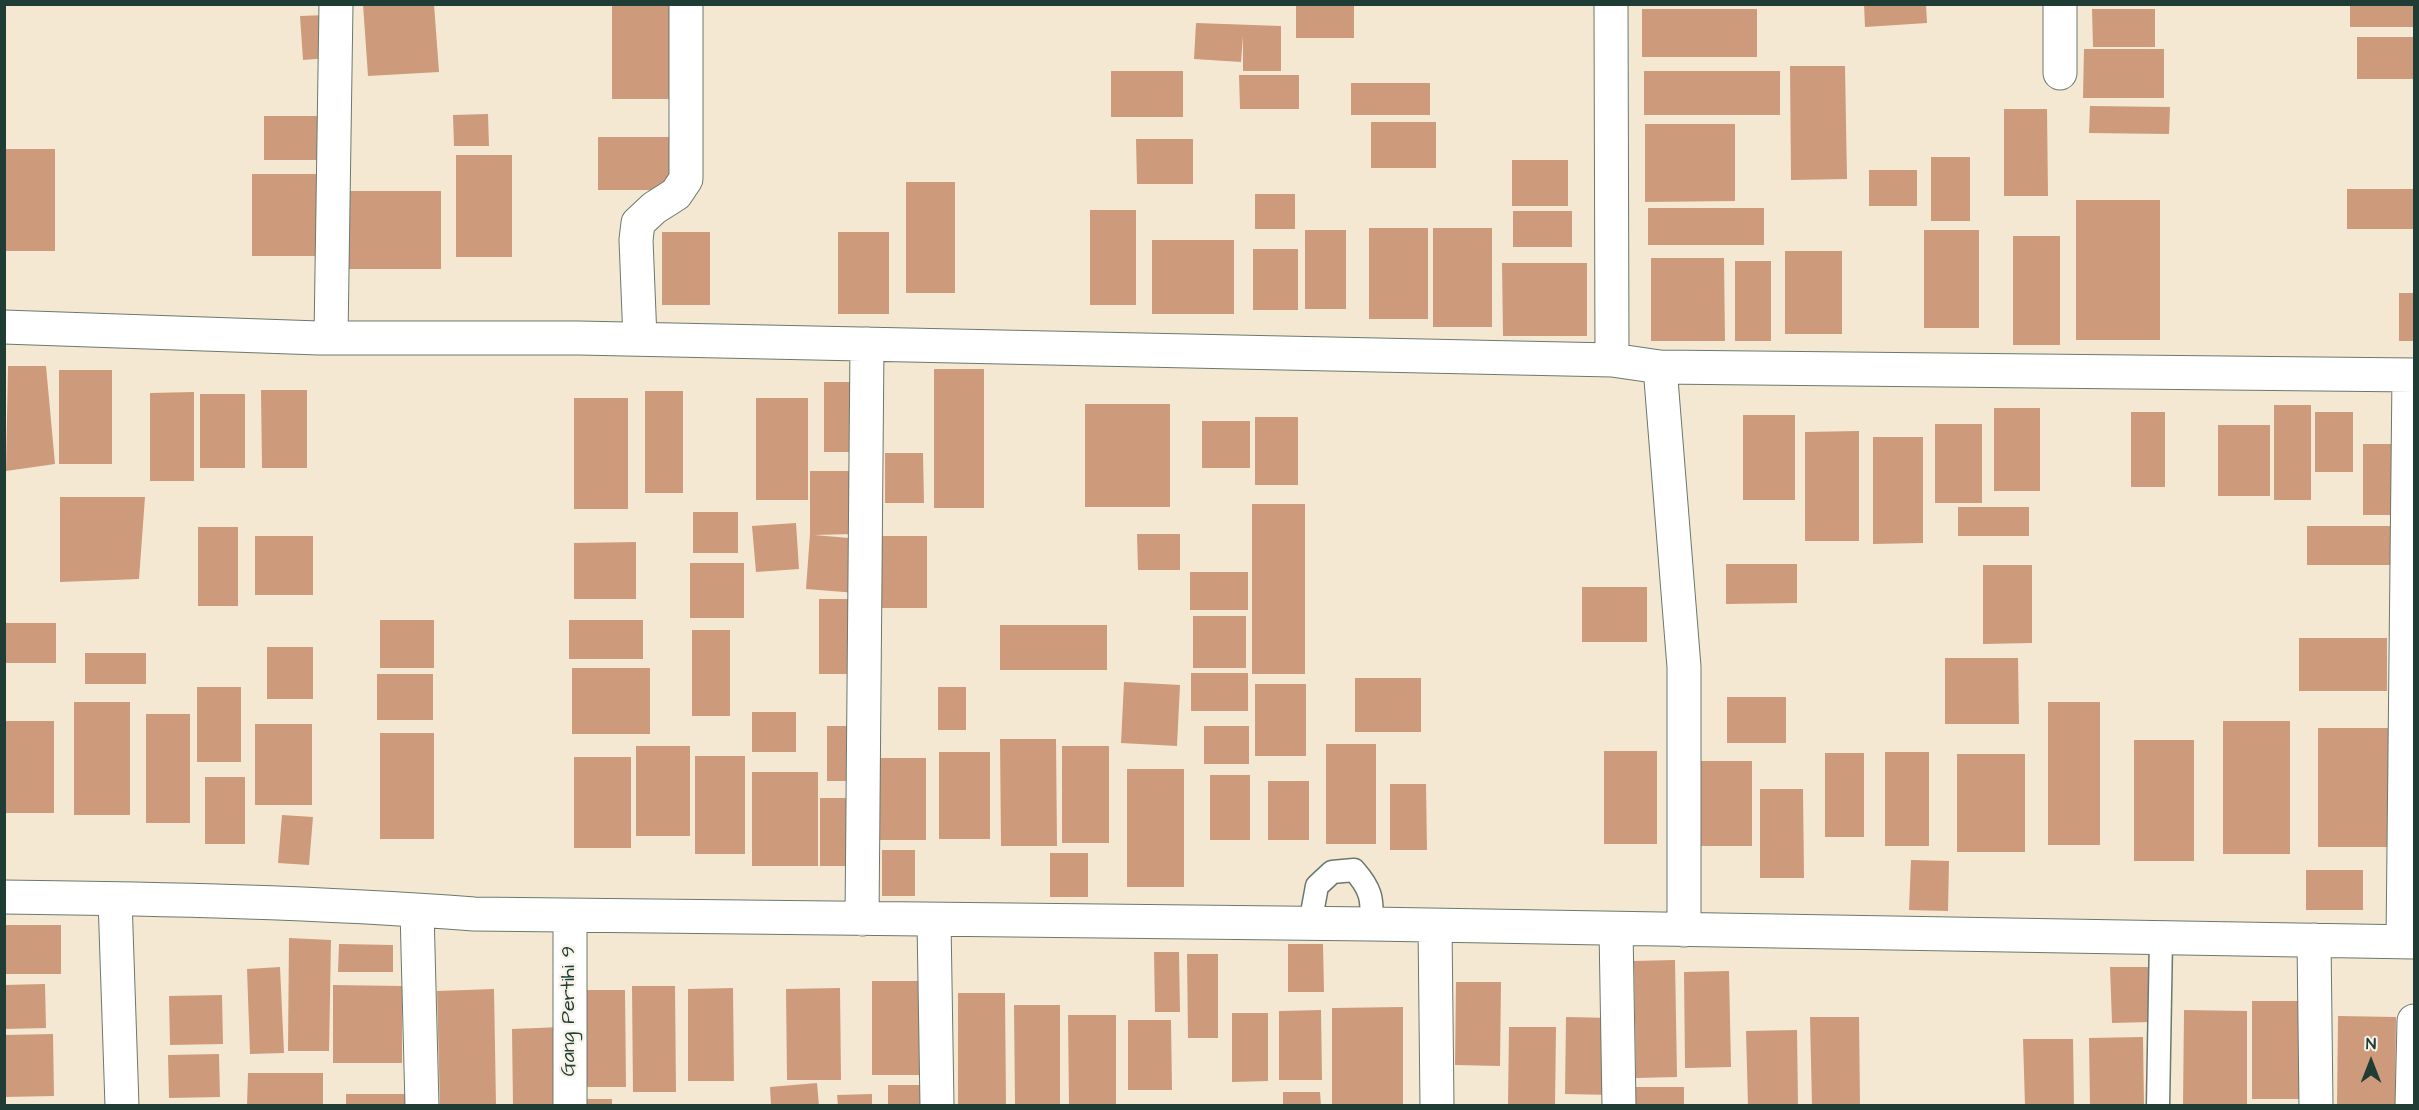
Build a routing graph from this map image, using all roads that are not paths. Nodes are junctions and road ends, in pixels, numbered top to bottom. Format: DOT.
graph roads {
  1 [pos="336,4"];
  2 [pos="686,4"];
  3 [pos="1611,4"];
  4 [pos="2060,4"];
  5 [pos="2060,73"];
  6 [pos="4,327"];
  7 [pos="331,338"];
  8 [pos="640,339"];
  9 [pos="867,344"];
  10 [pos="1612,360"];
  11 [pos="1660,367"];
  12 [pos="2412,375"];
  13 [pos="4,897"];
  14 [pos="115,898"];
  15 [pos="417,910"];
  16 [pos="570,916"];
  17 [pos="862,919"];
  18 [pos="934,921"];
  19 [pos="1310,924"];
  20 [pos="1371,924"];
  21 [pos="1435,926"];
  22 [pos="1617,929"];
  23 [pos="1684,930"];
  24 [pos="2161,938"];
  25 [pos="2314,940"];
  26 [pos="2409,942"];
  27 [pos="2415,1021"];
  28 [pos="123,1106"];
  29 [pos="422,1106"];
  30 [pos="570,1106"];
  31 [pos="937,1106"];
  32 [pos="1437,1106"];
  33 [pos="1619,1106"];
  34 [pos="2158,1106"];
  35 [pos="2316,1106"];
  36 [pos="2412,1106"];
  1 -- 7 [label="street"];
  2 -- 8 [label="street"];
  3 -- 10 [label="street"];
  4 -- 5 [label="street"];
  6 -- 7 [label="street"];
  7 -- 8 [label="street"];
  8 -- 9 [label="street"];
  9 -- 10 [label="street"];
  9 -- 17 [label="street"];
  10 -- 11 [label="street"];
  11 -- 12 [label="street"];
  11 -- 23 [label="street"];
  12 -- 26 [label="street"];
  13 -- 14 [label="street"];
  14 -- 15 [label="street"];
  14 -- 28 [label="street"];
  15 -- 16 [label="street"];
  15 -- 29 [label="street"];
  16 -- 17 [label="street"];
  16 -- 30 [label="street, Gang Pertihi 9"];
  17 -- 18 [label="street"];
  18 -- 19 [label="street"];
  18 -- 31 [label="street"];
  19 -- 20 [label="street"];
  19 -- 20 [label="lane"];
  20 -- 21 [label="street"];
  21 -- 22 [label="street"];
  21 -- 32 [label="street"];
  22 -- 23 [label="street"];
  22 -- 33 [label="street"];
  23 -- 24 [label="street"];
  24 -- 25 [label="street"];
  24 -- 34 [label="lane"];
  25 -- 26 [label="street"];
  25 -- 35 [label="street"];
  27 -- 36 [label="street"];
}
